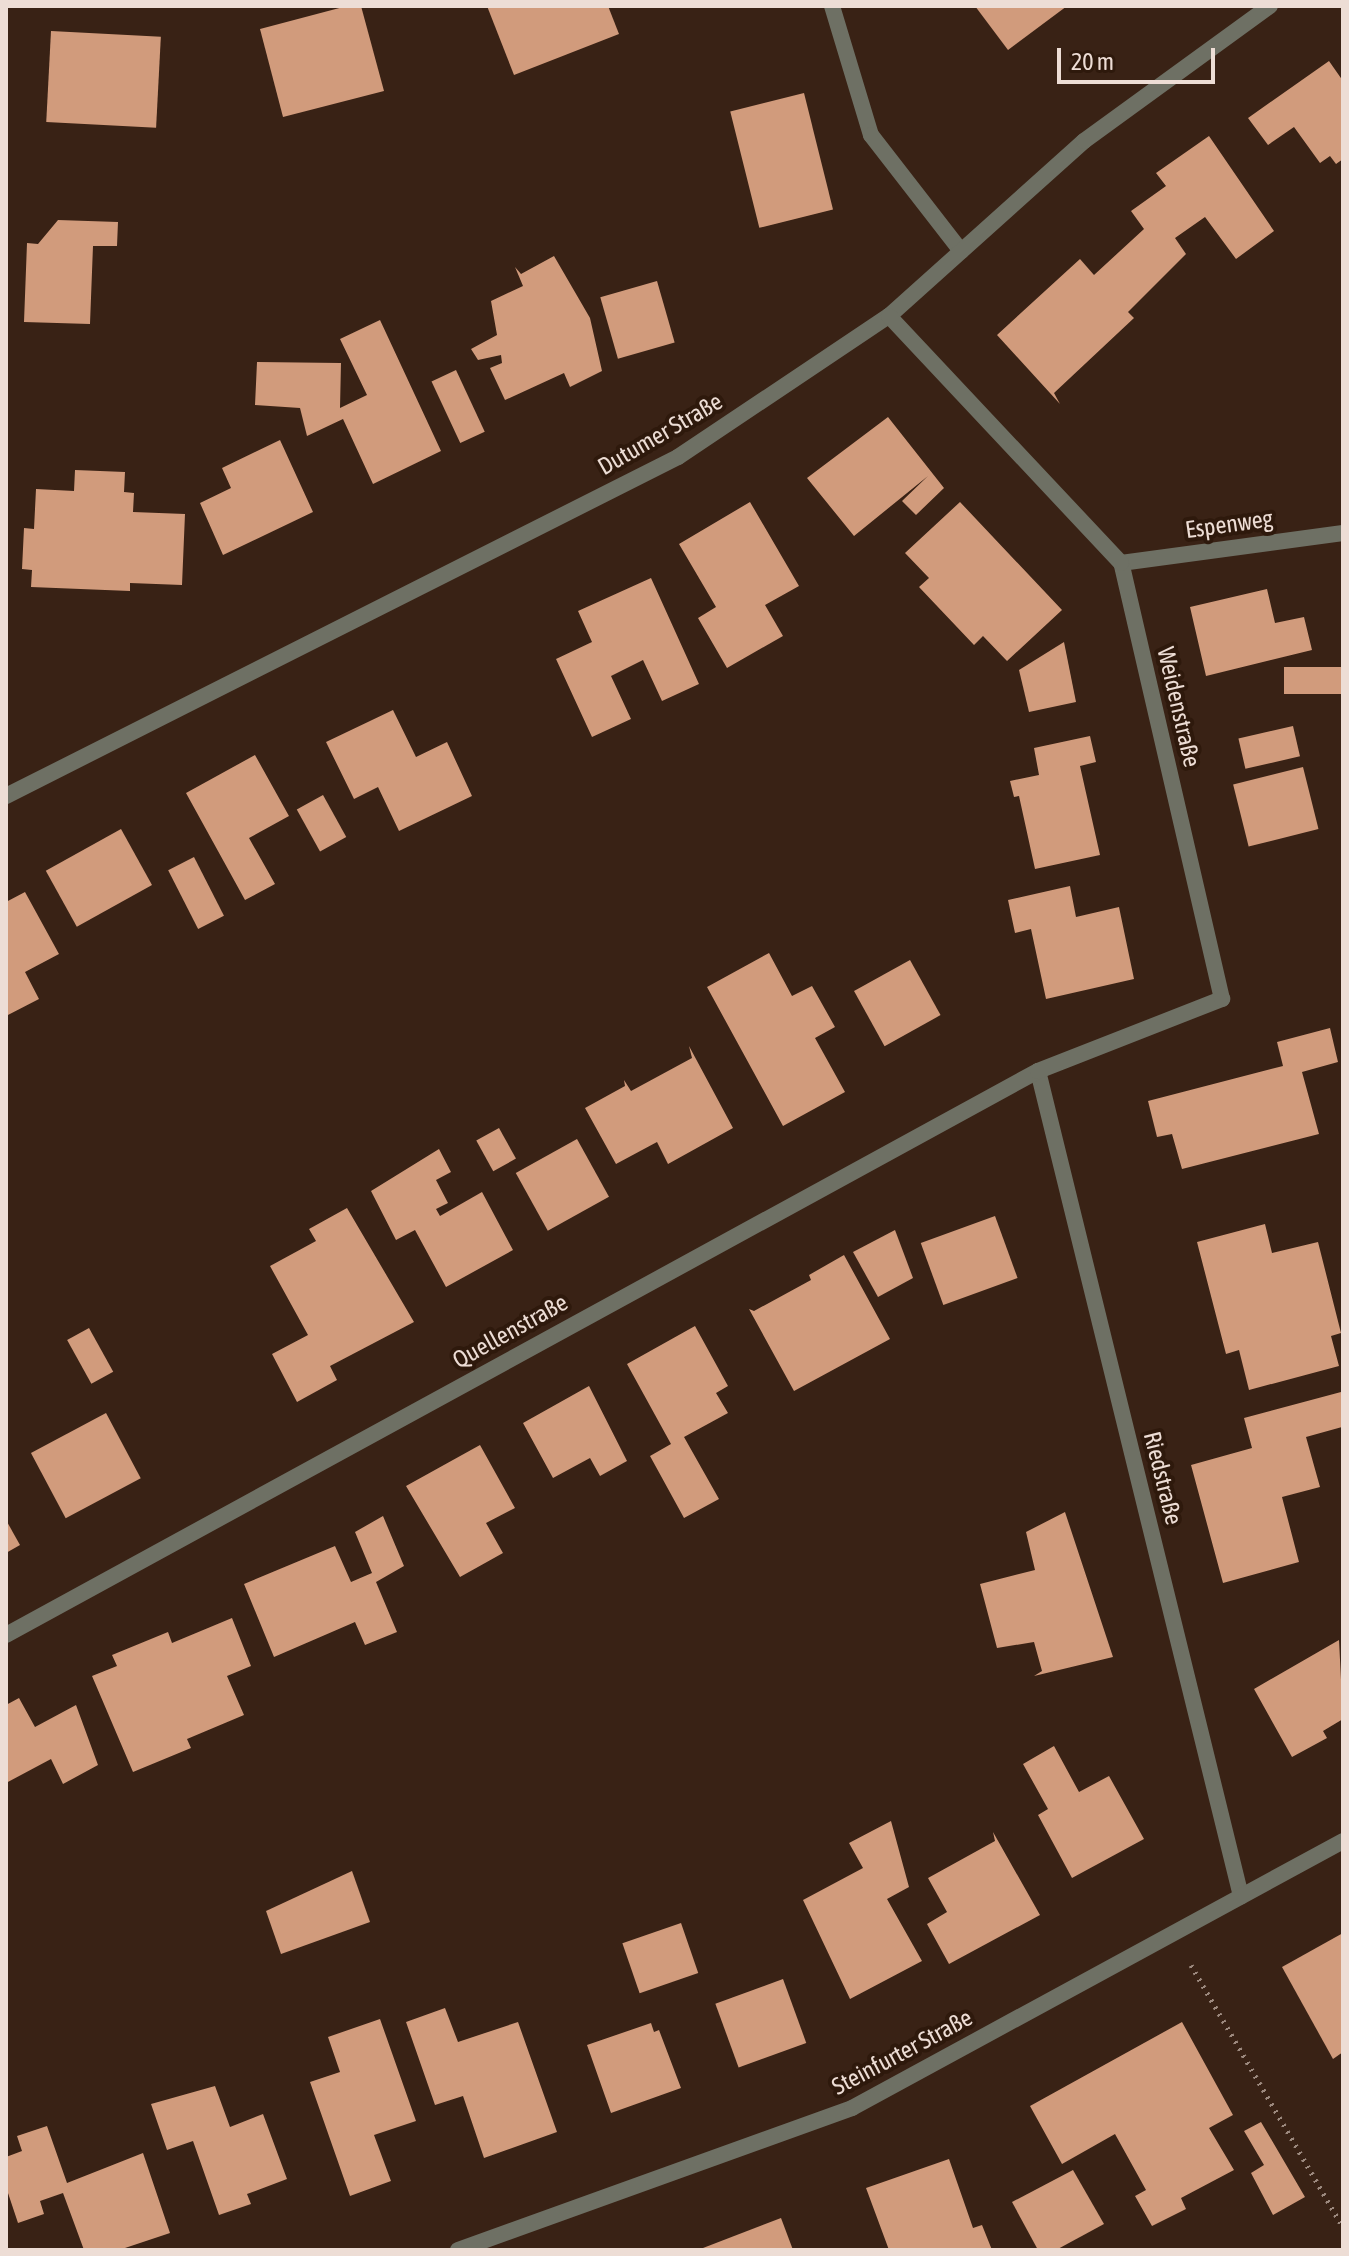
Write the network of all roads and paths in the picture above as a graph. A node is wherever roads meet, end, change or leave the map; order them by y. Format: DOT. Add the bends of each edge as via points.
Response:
graph roads {
  1 [pos="832,6"];
  2 [pos="1270,6"];
  3 [pos="961,251"];
  4 [pos="889,316"];
  5 [pos="1343,533"];
  6 [pos="1121,563"];
  7 [pos="6,796"];
  8 [pos="1038,1071"];
  9 [pos="6,1635"];
  10 [pos="1343,1841"];
  11 [pos="1241,1896"];
  12 [pos="1173,1933"];
  13 [pos="1343,2227"];
  14 [pos="458,2250"];
  1 -- 3 [label="street" via="871,135"];
  2 -- 3 [label="street, Dutumer Straße" via="1084,141"];
  3 -- 4 [label="street, Dutumer Straße"];
  4 -- 6 [label="street"];
  4 -- 7 [label="street, Dutumer Straße" via="678,457"];
  5 -- 6 [label="street, Espenweg"];
  6 -- 8 [label="street, Weidenstraße" via="1222,999"];
  8 -- 9 [label="street, Quellenstraße"];
  8 -- 11 [label="street, Riedstraße"];
  10 -- 11 [label="street, Steinfurter Straße"];
  11 -- 12 [label="street, Steinfurter Straße"];
  12 -- 13 [label="path"];
  12 -- 14 [label="street, Steinfurter Straße" via="852,2108"];
}
